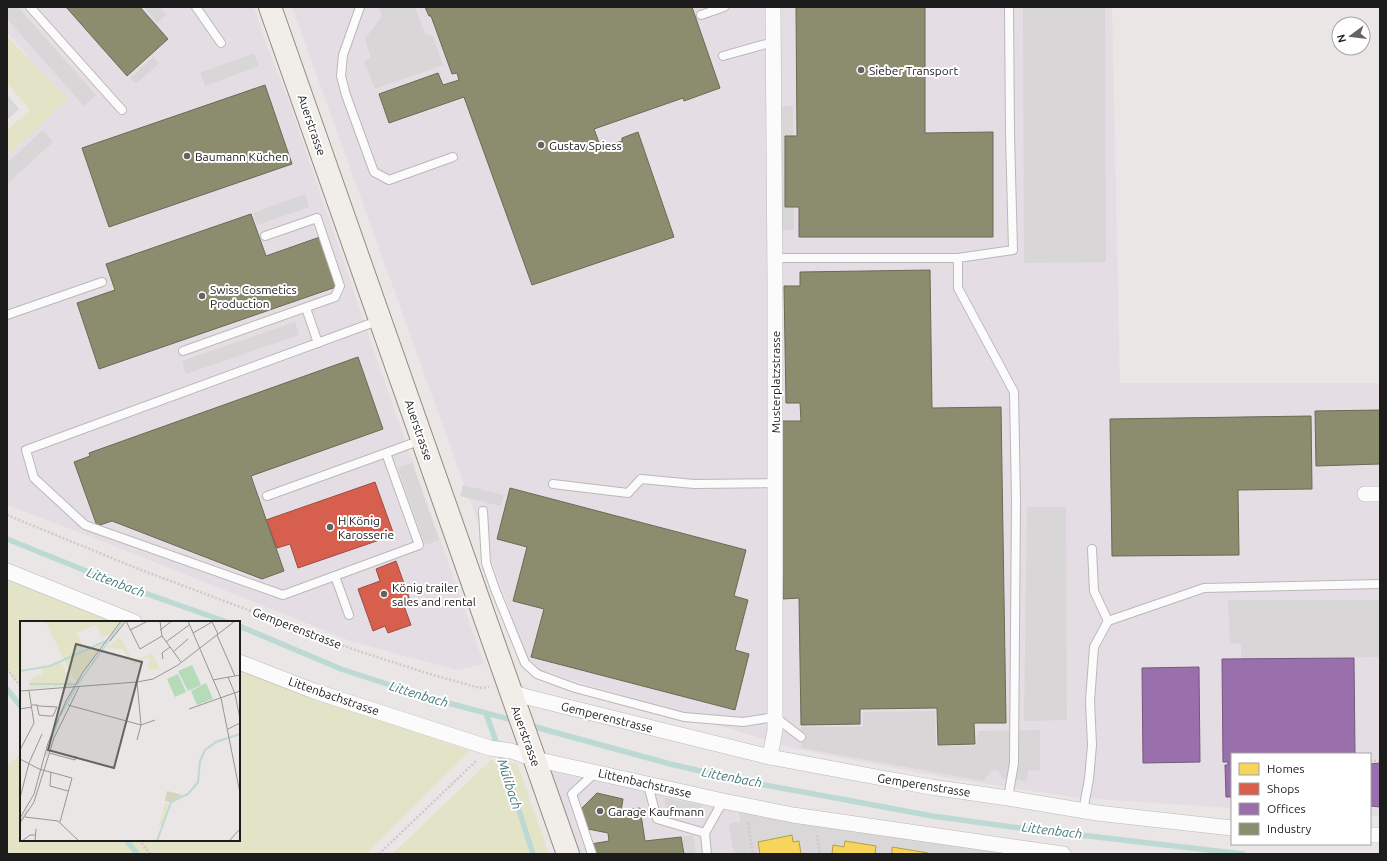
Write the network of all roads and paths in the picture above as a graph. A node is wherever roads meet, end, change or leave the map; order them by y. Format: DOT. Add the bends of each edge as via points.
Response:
graph roads {
  1 [pos="30,7"];
  2 [pos="196,7"];
  3 [pos="270,7"];
  4 [pos="360,7"];
  5 [pos="724,7"];
  6 [pos="773,7"];
  7 [pos="1009,7"];
  8 [pos="702,15"];
  9 [pos="773,42"];
  10 [pos="221,44"];
  11 [pos="723,56"];
  12 [pos="122,110"];
  13 [pos="453,157"];
  14 [pos="265,236"];
  15 [pos="775,258"];
  16 [pos="958,258"];
  17 [pos="102,282"];
  18 [pos="306,308"];
  19 [pos="7,315"];
  20 [pos="380,320"];
  21 [pos="318,342"];
  22 [pos="183,351"];
  23 [pos="423,439"];
  24 [pos="386,453"];
  25 [pos="775,483"];
  26 [pos="553,484"];
  27 [pos="1365,494"];
  28 [pos="1380,494"];
  29 [pos="266,496"];
  30 [pos="483,511"];
  31 [pos="7,515"];
  32 [pos="1092,549"];
  33 [pos="7,571"];
  34 [pos="335,576"];
  35 [pos="483,584"];
  36 [pos="1380,584"];
  37 [pos="349,615"];
  38 [pos="132,621"];
  39 [pos="1108,621"];
  40 [pos="240,662"];
  41 [pos="7,669"];
  42 [pos="20,686"];
  43 [pos="514,701"];
  44 [pos="775,717"];
  45 [pos="802,736"];
  46 [pos="519,745"];
  47 [pos="490,748"];
  48 [pos="770,757"];
  49 [pos="535,759"];
  50 [pos="596,772"];
  51 [pos="648,785"];
  52 [pos="1008,798"];
  53 [pos="723,801"];
  54 [pos="744,804"];
  55 [pos="1083,811"];
  56 [pos="1231,828"];
  57 [pos="705,833"];
  58 [pos="140,841"];
  59 [pos="150,854"];
  60 [pos="379,854"];
  61 [pos="568,854"];
  62 [pos="592,854"];
  63 [pos="707,854"];
  64 [pos="753,854"];
  65 [pos="1063,854"];
  1 -- 12 [label="lane"];
  2 -- 10 [label="lane"];
  3 -- 20 [label="main road, Auerstrasse"];
  4 -- 13 [label="lane" via="343,55 341,76 374,172 389,180"];
  5 -- 8 [label="lane"];
  6 -- 9 [label="street, Musterplatzstrasse"];
  7 -- 16 [label="lane" via="1013,250"];
  9 -- 11 [label="lane"];
  9 -- 15 [label="street, Musterplatzstrasse"];
  14 -- 18 [label="lane" via="317,218 340,286 336,297"];
  15 -- 16 [label="lane"];
  15 -- 25 [label="street, Musterplatzstrasse"];
  16 -- 52 [label="lane" via="958,288 1014,392 1014,763"];
  17 -- 19 [label="lane"];
  18 -- 21 [label="lane"];
  18 -- 22 [label="lane"];
  20 -- 21 [label="lane"];
  20 -- 23 [label="main road, Auerstrasse"];
  21 -- 34 [label="lane" via="26,450 34,478 85,525 283,595"];
  23 -- 24 [label="lane"];
  23 -- 35 [label="main road, Auerstrasse"];
  24 -- 29 [label="lane"];
  24 -- 34 [label="lane" via="419,545"];
  25 -- 26 [label="lane" via="694,484 641,479 628,493"];
  25 -- 44 [label="street, Musterplatzstrasse"];
  27 -- 28 [label="street"];
  30 -- 35 [label="lane" via="486,563"];
  31 -- 43 [label="path, Gemperenstrasse" via="136,568 355,650 480,688 496,686"];
  32 -- 39 [label="lane" via="1094,591"];
  33 -- 38 [label="street"];
  34 -- 37 [label="lane"];
  35 -- 43 [label="main road, Auerstrasse"];
  35 -- 44 [label="lane" via="525,664 537,674 575,688 684,717 743,722"];
  36 -- 39 [label="lane" via="1204,588"];
  39 -- 55 [label="lane" via="1094,647 1090,701 1092,745"];
  40 -- 47 [label="street, Littenbachstrasse" via="314,691"];
  41 -- 42 [label="path"];
  43 -- 46 [label="main road, Auerstrasse"];
  43 -- 48 [label="street, Gemperenstrasse" via="527,697"];
  44 -- 45 [label="lane"];
  44 -- 48 [label="street, Musterplatzstrasse"];
  46 -- 47 [label="street, Littenbachstrasse"];
  46 -- 49 [label="main road, Auerstrasse"];
  47 -- 60 [label="path"];
  48 -- 52 [label="street, Gemperenstrasse" via="931,787"];
  49 -- 50 [label="street, Littenbachstrasse"];
  49 -- 61 [label="main road, Auerstrasse"];
  50 -- 51 [label="street, Littenbachstrasse"];
  50 -- 62 [label="lane" via="572,794"];
  51 -- 53 [label="street, Littenbachstrasse"];
  51 -- 57 [label="lane" via="658,819"];
  52 -- 55 [label="street, Gemperenstrasse"];
  53 -- 54 [label="street, Littenbachstrasse"];
  53 -- 57 [label="lane"];
  54 -- 64 [label="path"];
  54 -- 65 [label="street, Littenbachstrasse" via="793,815"];
  55 -- 56 [label="street, Gemperenstrasse"];
  57 -- 63 [label="lane"];
  58 -- 59 [label="path"];
}
